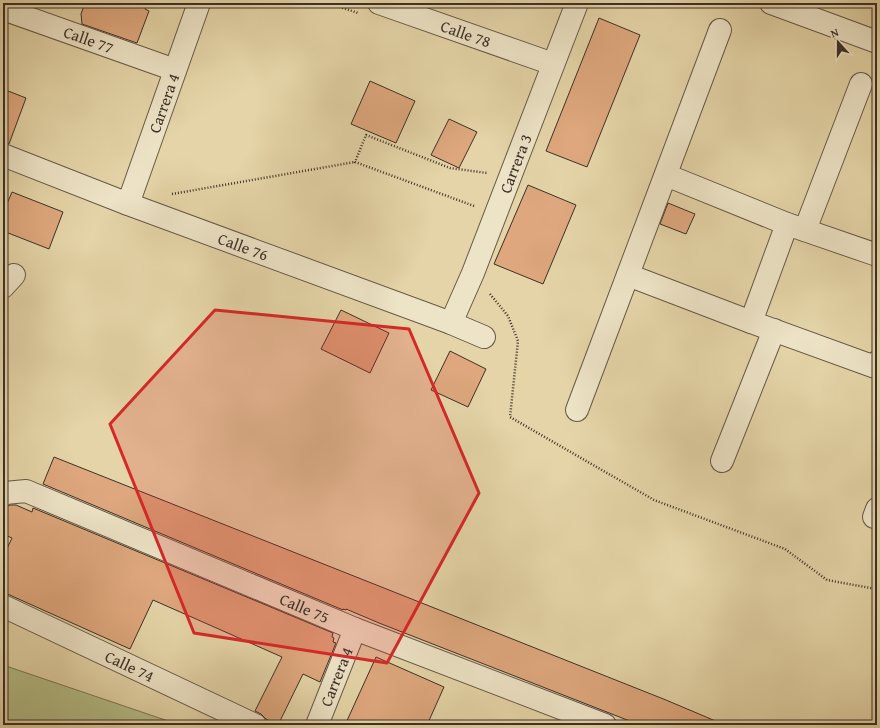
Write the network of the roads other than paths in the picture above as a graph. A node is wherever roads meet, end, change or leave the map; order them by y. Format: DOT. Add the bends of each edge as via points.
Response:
graph roads {
  1 [pos="199,3"];
  2 [pos="379,3"];
  3 [pos="577,3"];
  4 [pos="771,3"];
  5 [pos="3,9"];
  6 [pos="720,30"];
  7 [pos="877,42"];
  8 [pos="553,64"];
  9 [pos="175,70"];
  10 [pos="861,84"];
  11 [pos="3,155"];
  12 [pos="666,175"];
  13 [pos="128,204"];
  14 [pos="796,227"];
  15 [pos="877,256"];
  16 [pos="628,275"];
  17 [pos="751,322"];
  18 [pos="451,323"];
  19 [pos="774,330"];
  20 [pos="484,336"];
  21 [pos="876,365"];
  22 [pos="578,410"];
  23 [pos="722,461"];
  24 [pos="4,494"];
  25 [pos="3,606"];
  26 [pos="355,629"];
  27 [pos="256,725"];
  28 [pos="317,725"];
  29 [pos="605,725"];
  1 -- 9 [label="street, Carrera 4"];
  2 -- 8 [label="street, Calle 78"];
  3 -- 8 [label="street, Carrera 3"];
  4 -- 7 [label="street"];
  5 -- 9 [label="street, Calle 77"];
  6 -- 12 [label="street"];
  8 -- 18 [label="street, Carrera 3" via="473,273"];
  9 -- 13 [label="street, Carrera 4"];
  10 -- 14 [label="street"];
  11 -- 13 [label="street, Calle 76"];
  12 -- 14 [label="street"];
  12 -- 16 [label="street"];
  13 -- 18 [label="street, Calle 76"];
  14 -- 15 [label="street"];
  14 -- 17 [label="street"];
  16 -- 17 [label="street"];
  16 -- 22 [label="street"];
  17 -- 19 [label="street"];
  18 -- 20 [label="street, Calle 76"];
  19 -- 21 [label="street"];
  19 -- 23 [label="street"];
  24 -- 26 [label="street, Calle 75" via="26,491"];
  25 -- 27 [label="street, Calle 74"];
  26 -- 28 [label="street, Carrera 4"];
  26 -- 29 [label="street, Calle 75"];
}
